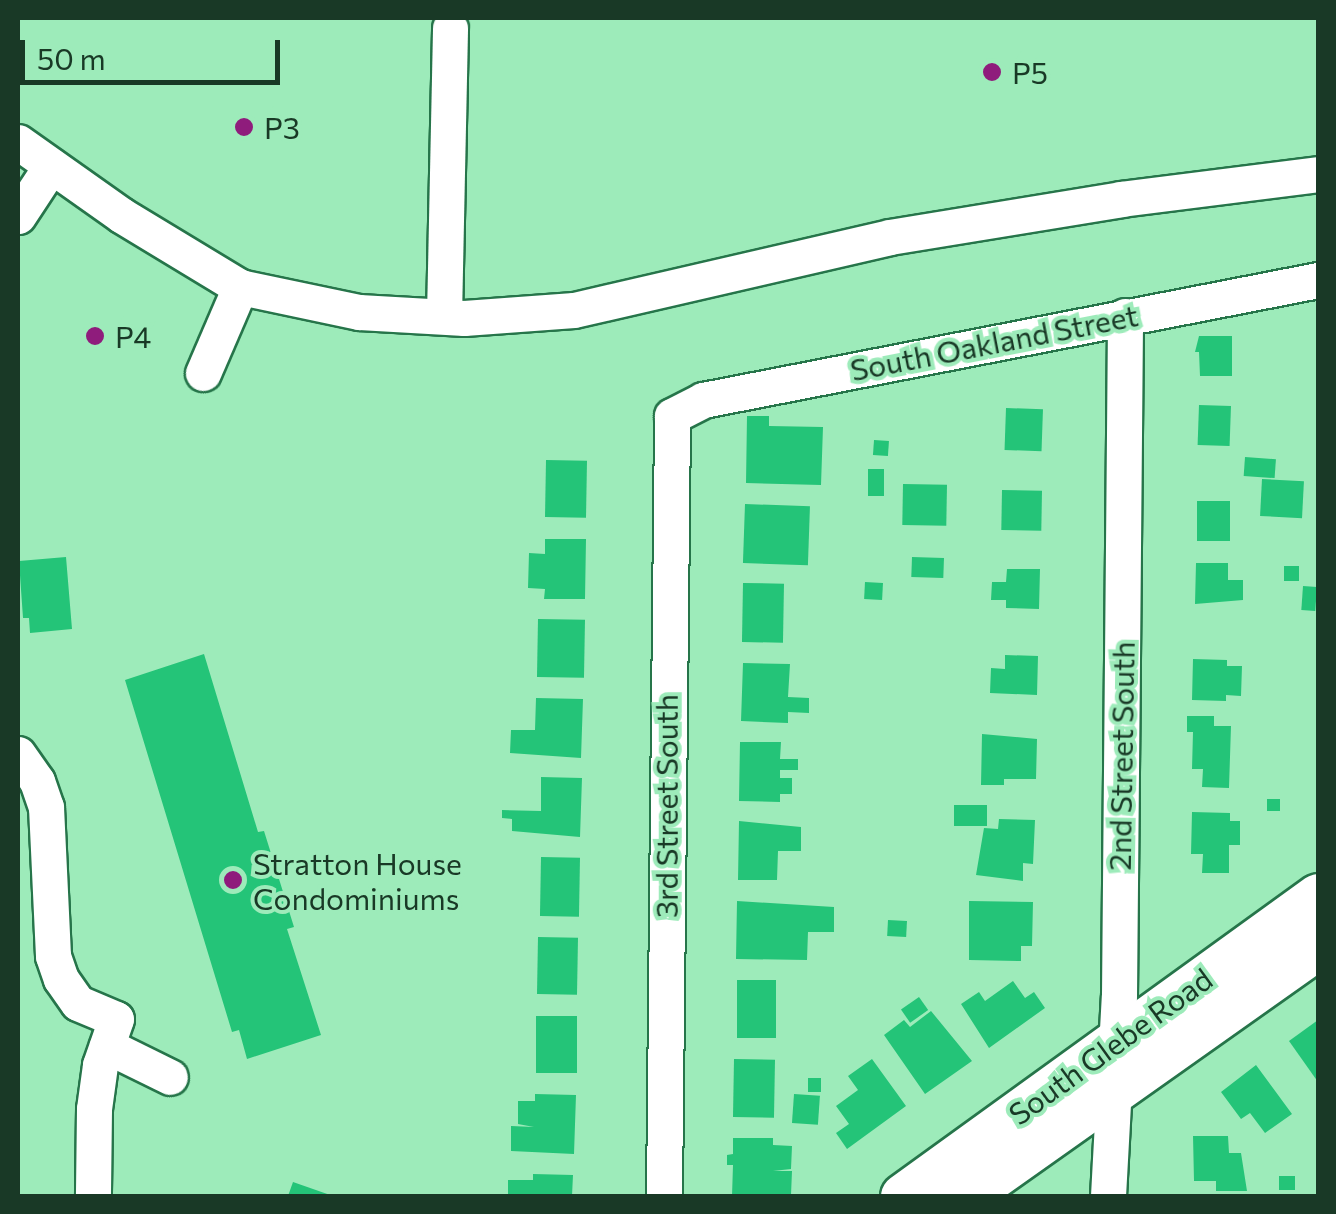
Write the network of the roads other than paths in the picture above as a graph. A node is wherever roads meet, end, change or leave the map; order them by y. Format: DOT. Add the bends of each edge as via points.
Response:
graph roads {
  1 [pos="450,28"];
  2 [pos="18,142"];
  3 [pos="51,166"];
  4 [pos="1318,174"];
  5 [pos="18,216"];
  6 [pos="1318,280"];
  7 [pos="240,288"];
  8 [pos="444,316"];
  9 [pos="1125,316"];
  10 [pos="203,373"];
  11 [pos="672,416"];
  12 [pos="18,754"];
  13 [pos="1318,896"];
  14 [pos="1318,946"];
  15 [pos="1116,1043"];
  16 [pos="106,1046"];
  17 [pos="170,1078"];
  18 [pos="1114,1088"];
  19 [pos="92,1196"];
  20 [pos="664,1196"];
  21 [pos="903,1196"];
  22 [pos="965,1196"];
  23 [pos="1108,1196"];
  1 -- 8 [label="street"];
  2 -- 3 [label="street"];
  3 -- 5 [label="street"];
  3 -- 7 [label="street"];
  4 -- 8 [label="street" via="890,237 574,310"];
  6 -- 9 [label="street, South Oakland Street"];
  7 -- 8 [label="street" via="359,312"];
  7 -- 10 [label="street"];
  9 -- 11 [label="street, South Oakland Street" via="703,400"];
  9 -- 15 [label="street, 2nd Street South"];
  11 -- 20 [label="street, 3rd Street South"];
  12 -- 16 [label="street" via="46,807 53,956 78,1003 116,1019"];
  13 -- 15 [label="main road, South Glebe Road"];
  14 -- 18 [label="main road, South Glebe Road"];
  15 -- 18 [label="street, 2nd Street South"];
  15 -- 21 [label="main road, South Glebe Road"];
  16 -- 17 [label="street"];
  16 -- 19 [label="street" via="94,1108"];
  18 -- 22 [label="main road, South Glebe Road"];
  18 -- 23 [label="street, 2nd Street South"];
}
